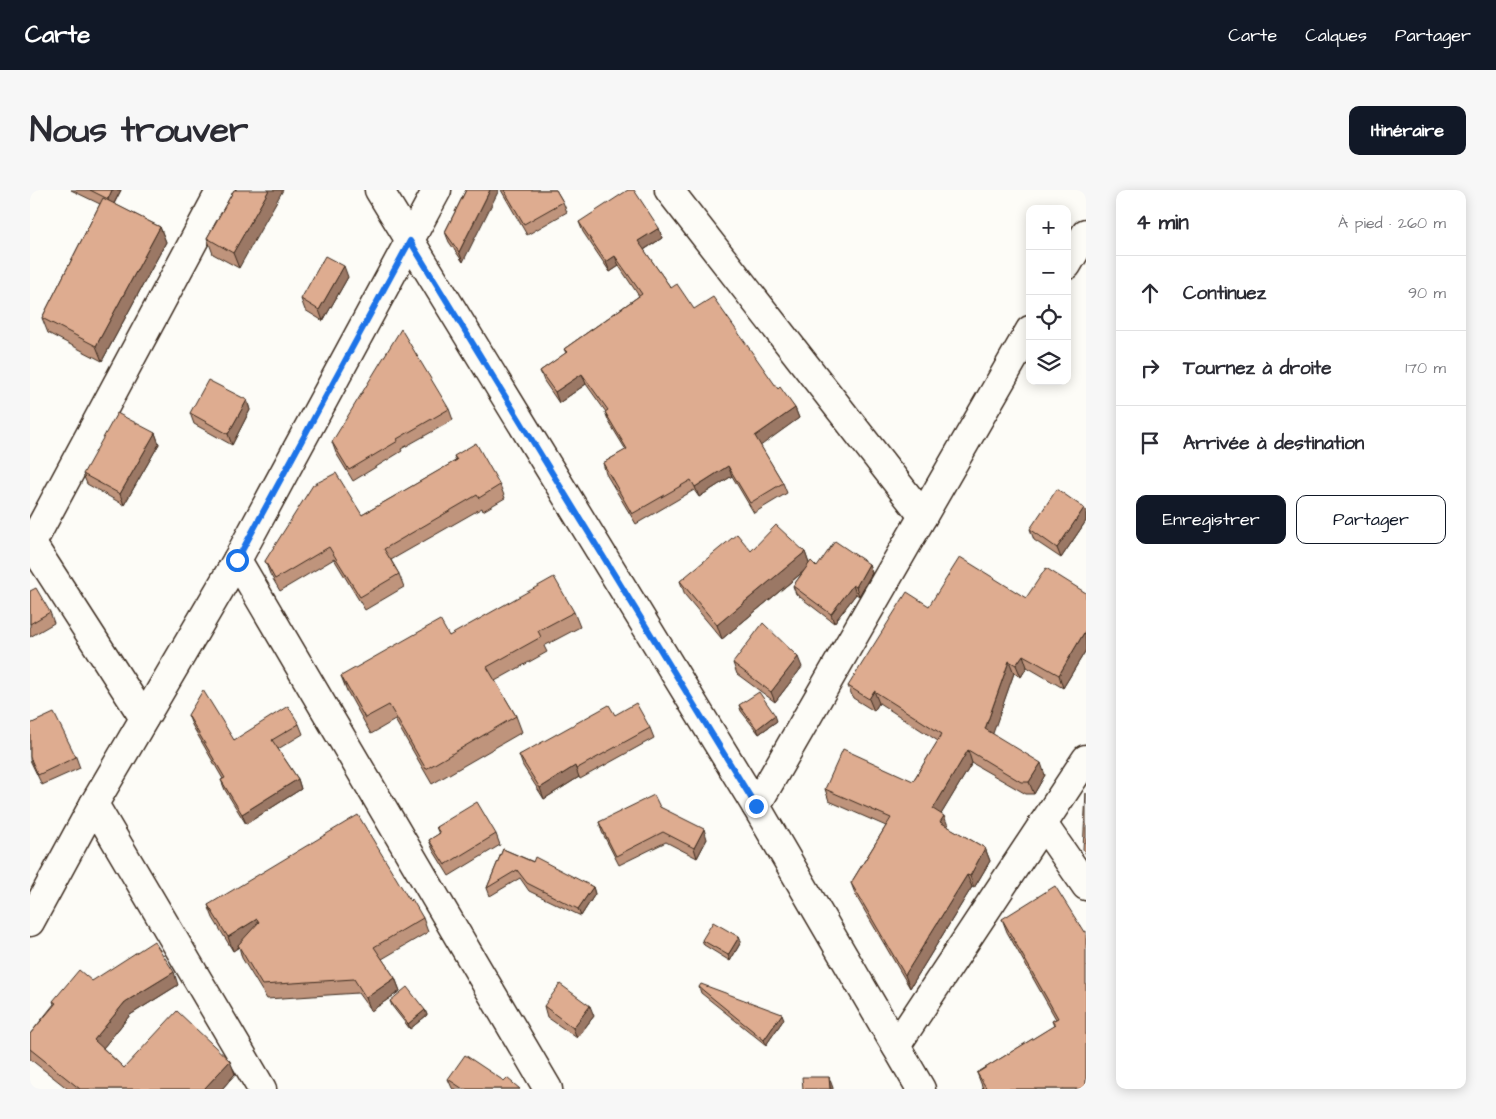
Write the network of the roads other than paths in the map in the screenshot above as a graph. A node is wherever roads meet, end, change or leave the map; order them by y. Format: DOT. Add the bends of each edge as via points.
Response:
graph roads {
  1 [pos="221,190"];
  2 [pos="379,190"];
  3 [pos="438,190"];
  4 [pos="669,190"];
  5 [pos="410,241"];
  6 [pos="1026,337"];
  7 [pos="922,516"];
  8 [pos="31,542"];
  9 [pos="237,560"];
  10 [pos="144,718"];
  11 [pos="1086,759"];
  12 [pos="94,804"];
  13 [pos="756,806"];
  14 [pos="1043,824"];
  15 [pos="1086,886"];
  16 [pos="30,922"];
  17 [pos="896,1046"];
  18 [pos="262,1089"];
  19 [pos="548,1089"];
  20 [pos="921,1089"];
  1 -- 8 [label="street"];
  2 -- 5 [label="street"];
  3 -- 5 [label="street"];
  4 -- 7 [label="street"];
  5 -- 9 [label="street"];
  5 -- 13 [label="street"];
  6 -- 7 [label="street"];
  7 -- 13 [label="street"];
  8 -- 10 [label="street"];
  9 -- 10 [label="street"];
  9 -- 19 [label="street"];
  10 -- 12 [label="street"];
  11 -- 14 [label="street"];
  12 -- 16 [label="street"];
  12 -- 18 [label="street"];
  13 -- 17 [label="street"];
  14 -- 15 [label="street"];
  14 -- 17 [label="street"];
  17 -- 20 [label="street"];
}
